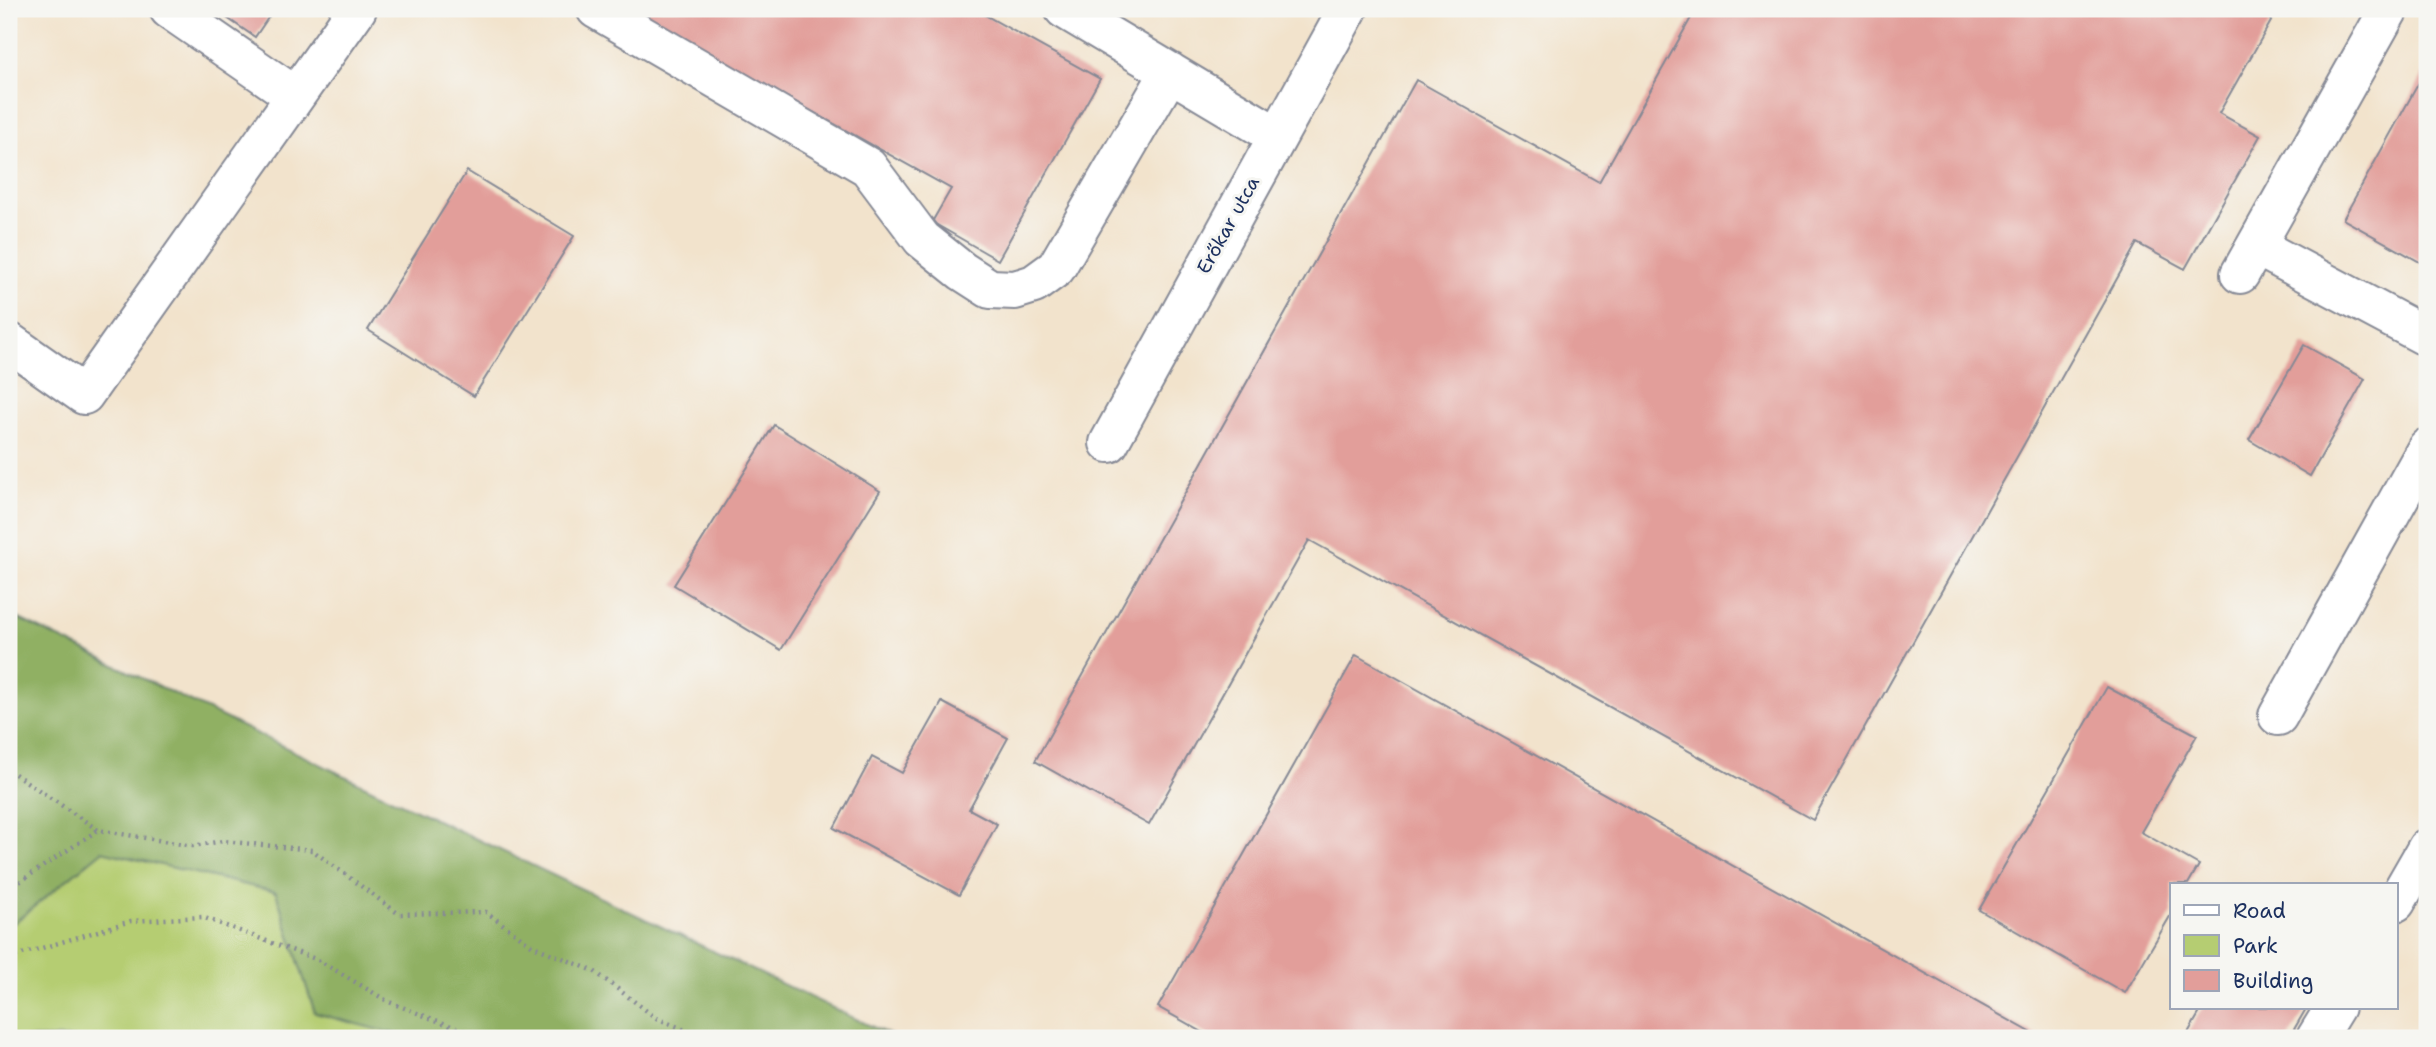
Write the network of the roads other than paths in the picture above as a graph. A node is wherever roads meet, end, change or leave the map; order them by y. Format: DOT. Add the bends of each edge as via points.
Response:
graph roads {
  1 [pos="169,9"];
  2 [pos="357,9"];
  3 [pos="596,9"];
  4 [pos="1064,9"];
  5 [pos="1348,9"];
  6 [pos="2389,9"];
  7 [pos="1170,72"];
  8 [pos="295,96"];
  9 [pos="1276,136"];
  10 [pos="2427,337"];
  11 [pos="9,342"];
  12 [pos="1109,443"];
  13 [pos="2427,448"];
  14 [pos="2278,716"];
  15 [pos="2427,848"];
  16 [pos="2398,899"];
  17 [pos="2334,1009"];
  18 [pos="2316,1038"];
  1 -- 8 [label="street"];
  2 -- 8 [label="street"];
  3 -- 7 [label="street" via="868,167 922,239 990,289 1015,290 1034,284 1056,268"];
  4 -- 7 [label="street"];
  5 -- 9 [label="street, Erőkar utca"];
  6 -- 10 [label="street" via="2248,260"];
  7 -- 9 [label="street"];
  8 -- 11 [label="street" via="84,395"];
  9 -- 12 [label="street, Erőkar utca"];
  13 -- 14 [label="street"];
  15 -- 16 [label="street"];
  17 -- 18 [label="street"];
}
